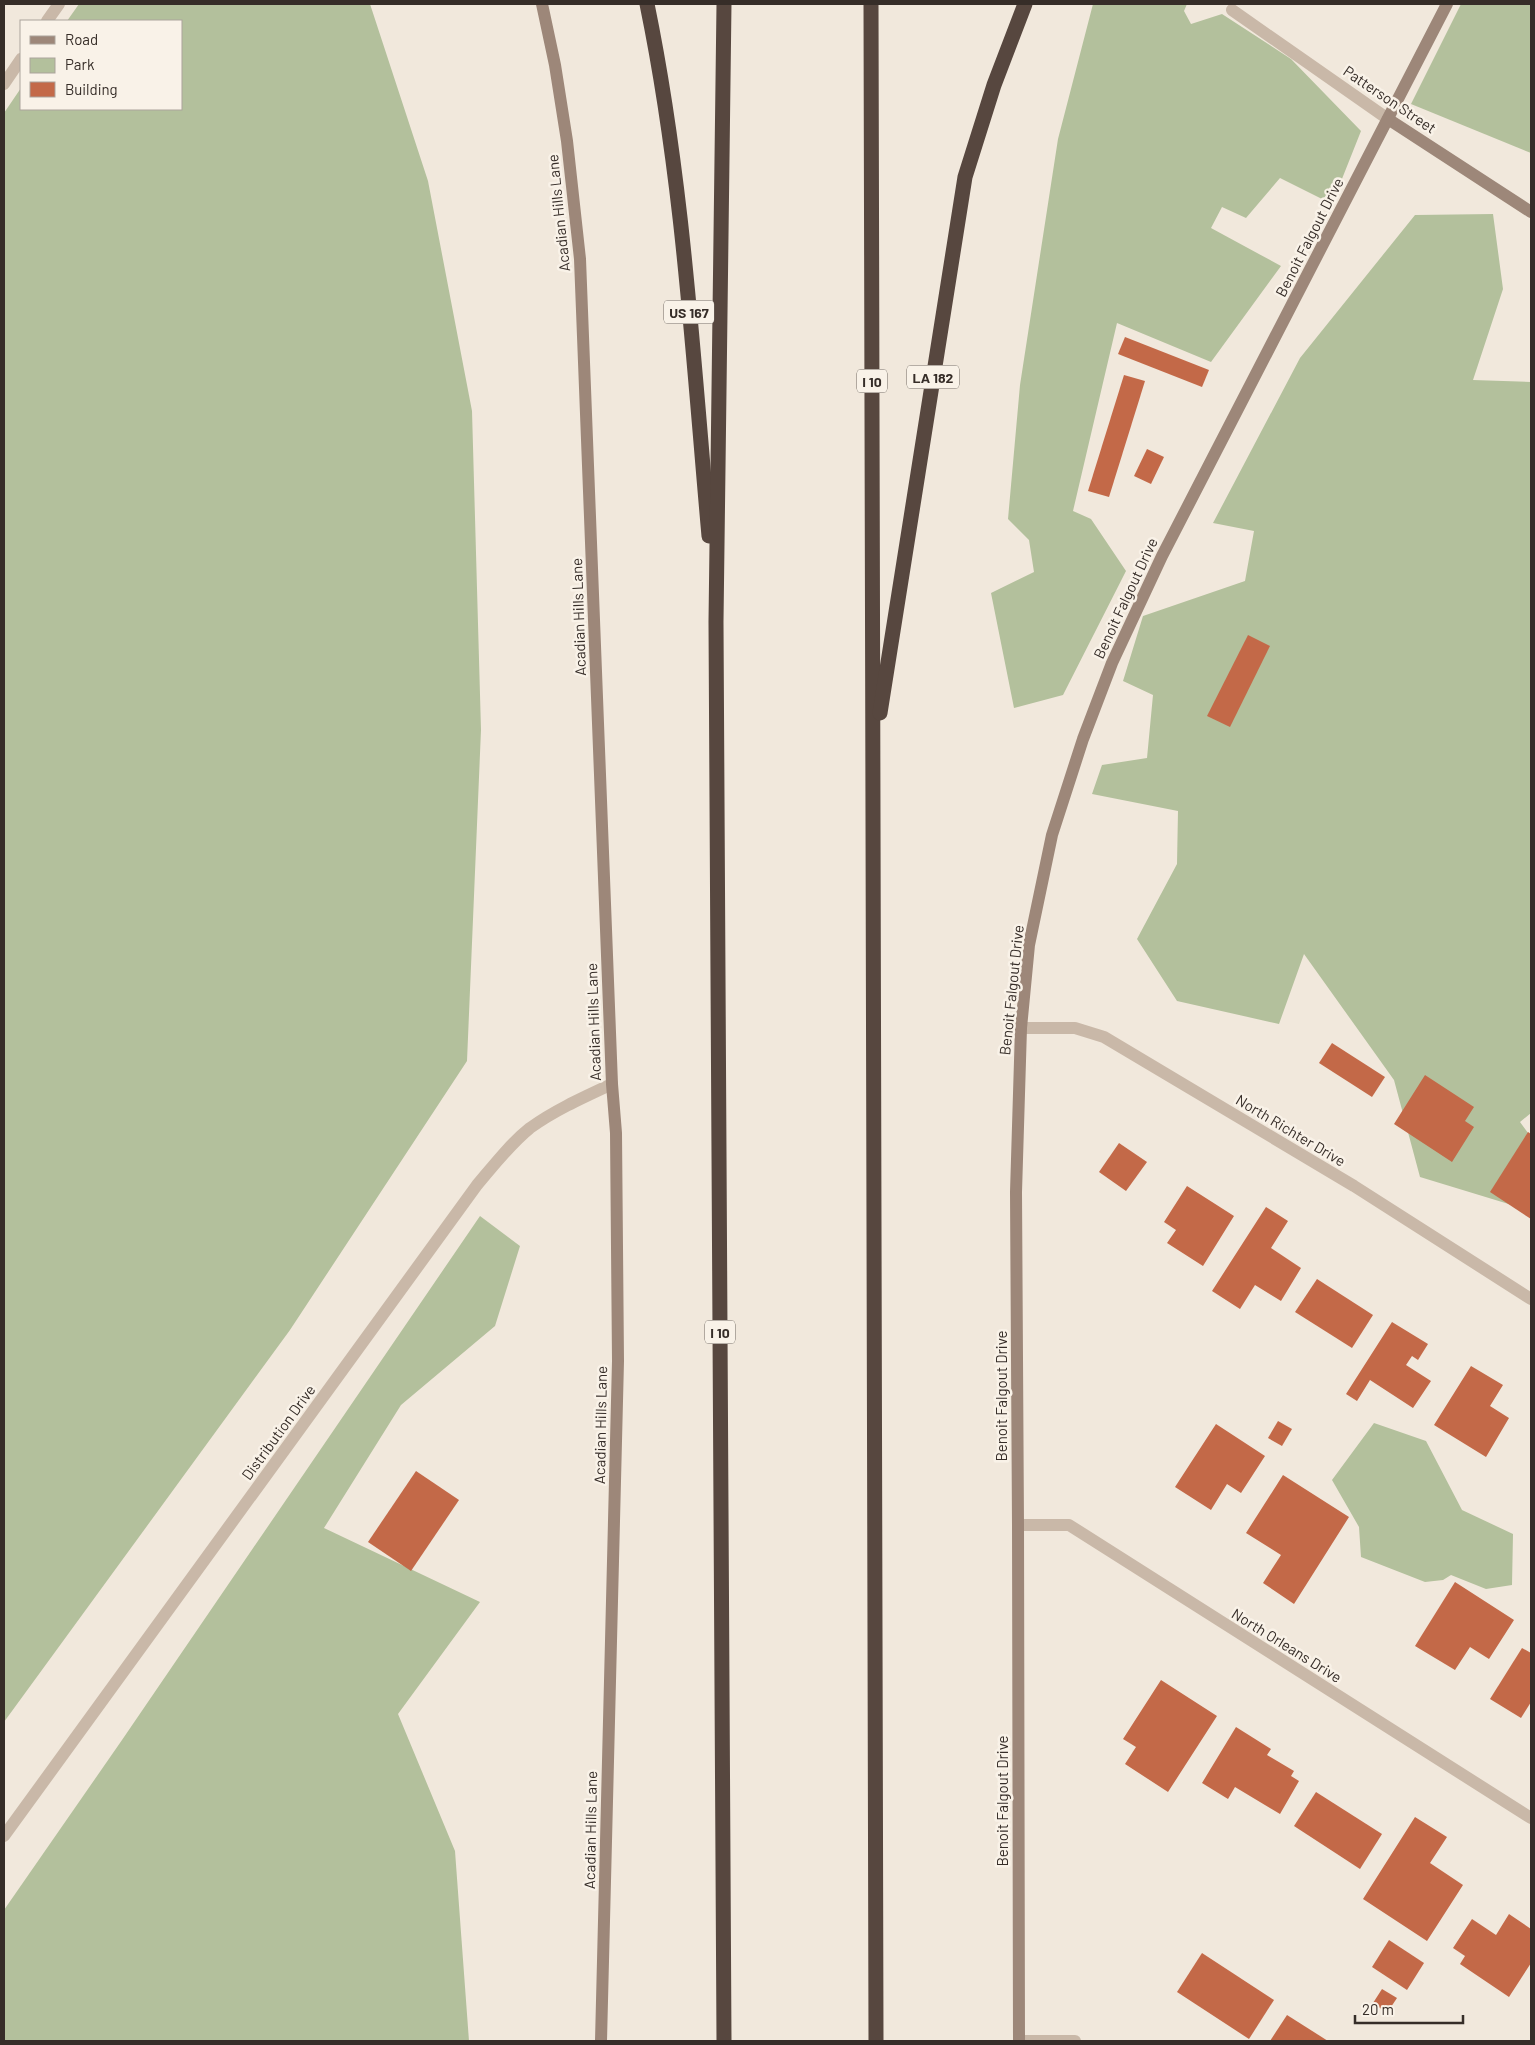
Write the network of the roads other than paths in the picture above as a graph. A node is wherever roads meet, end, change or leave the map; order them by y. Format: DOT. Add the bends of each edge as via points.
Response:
graph roads {
  1 [pos="58,4"];
  2 [pos="542,4"];
  3 [pos="647,4"];
  4 [pos="724,4"];
  5 [pos="871,4"];
  6 [pos="1025,4"];
  7 [pos="1448,4"];
  8 [pos="1232,10"];
  9 [pos="48,20"];
  10 [pos="20,60"];
  11 [pos="4,84"];
  12 [pos="1388,119"];
  13 [pos="1531,212"];
  14 [pos="716,622"];
  15 [pos="873,759"];
  16 [pos="1021,1028"];
  17 [pos="612,1084"];
  18 [pos="1531,1299"];
  19 [pos="1018,1526"];
  20 [pos="1531,1818"];
  21 [pos="4,1836"];
  22 [pos="600,2041"];
  23 [pos="724,2041"];
  24 [pos="876,2041"];
  25 [pos="1018,2041"];
  26 [pos="1023,2041"];
  27 [pos="1074,2041"];
  1 -- 9 [label="street"];
  2 -- 17 [label="street, Acadian Hills Lane" via="567,141 580,259"];
  3 -- 14 [label="highway, US 167" via="661,68 680,201"];
  4 -- 14 [label="highway, I 10"];
  5 -- 15 [label="highway, I 10"];
  6 -- 15 [label="highway, LA 182" via="994,85 965,176"];
  7 -- 12 [label="street, Benoit Falgout Drive"];
  8 -- 12 [label="street, Patterson Street"];
  10 -- 11 [label="street"];
  12 -- 13 [label="street, Patterson Street"];
  12 -- 16 [label="street, Benoit Falgout Drive" via="1162,556 1112,662 1052,835 1029,945"];
  14 -- 23 [label="highway, I 10"];
  15 -- 24 [label="highway, I 10"];
  16 -- 18 [label="street, North Richter Drive" via="1075,1028 1104,1037 1354,1186"];
  16 -- 19 [label="street, Benoit Falgout Drive" via="1016,1192"];
  17 -- 21 [label="street, Distribution Drive" via="530,1128 478,1185"];
  17 -- 22 [label="street, Acadian Hills Lane" via="616,1133 618,1361"];
  19 -- 20 [label="street, North Orleans Drive" via="1068,1525"];
  19 -- 25 [label="street, Benoit Falgout Drive"];
  26 -- 27 [label="street"];
}
